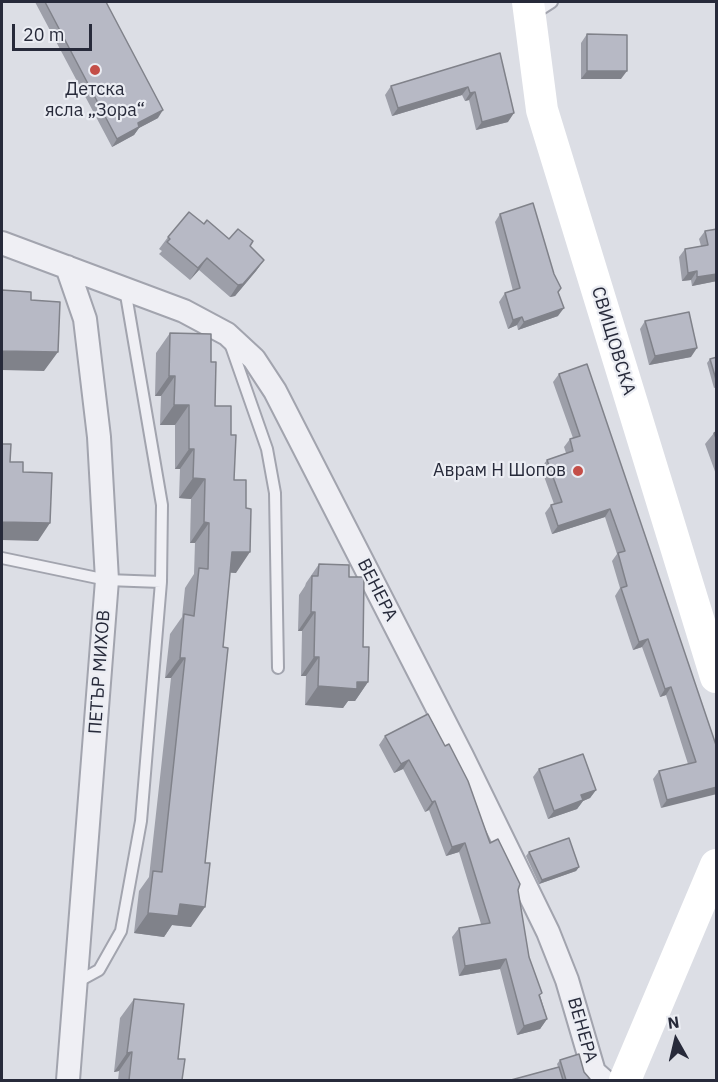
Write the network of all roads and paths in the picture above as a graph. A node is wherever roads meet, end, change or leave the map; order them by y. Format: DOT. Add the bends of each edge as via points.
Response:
graph roads {
  1 [pos="536,7"];
  2 [pos="2,243"];
  3 [pos="67,267"];
  4 [pos="124,289"];
  5 [pos="227,334"];
  6 [pos="2,558"];
  7 [pos="107,580"];
  8 [pos="161,582"];
  9 [pos="278,668"];
  10 [pos="717,677"];
  11 [pos="717,865"];
  12 [pos="77,982"];
  13 [pos="68,1080"];
  14 [pos="603,1080"];
  15 [pos="625,1080"];
  1 -- 10 [label="street, СВИЩОВСКА" via="542,110"];
  2 -- 3 [label="street, ВЕНЕРА"];
  3 -- 4 [label="street, ВЕНЕРА"];
  3 -- 7 [label="street, ПЕТЪР МИХОВ" via="86,331 99,437"];
  4 -- 5 [label="street, ВЕНЕРА" via="184,311"];
  4 -- 8 [label="lane" via="162,505"];
  5 -- 9 [label="lane" via="267,449 275,493"];
  5 -- 14 [label="street, ВЕНЕРА" via="254,359 275,391 462,756 548,932 567,980 594,1072"];
  6 -- 7 [label="lane"];
  7 -- 8 [label="lane"];
  7 -- 12 [label="street, ПЕТЪР МИХОВ"];
  8 -- 12 [label="lane" via="141,821 121,931 99,970"];
  11 -- 15 [label="street"];
  12 -- 13 [label="street, ПЕТЪР МИХОВ"];
}
